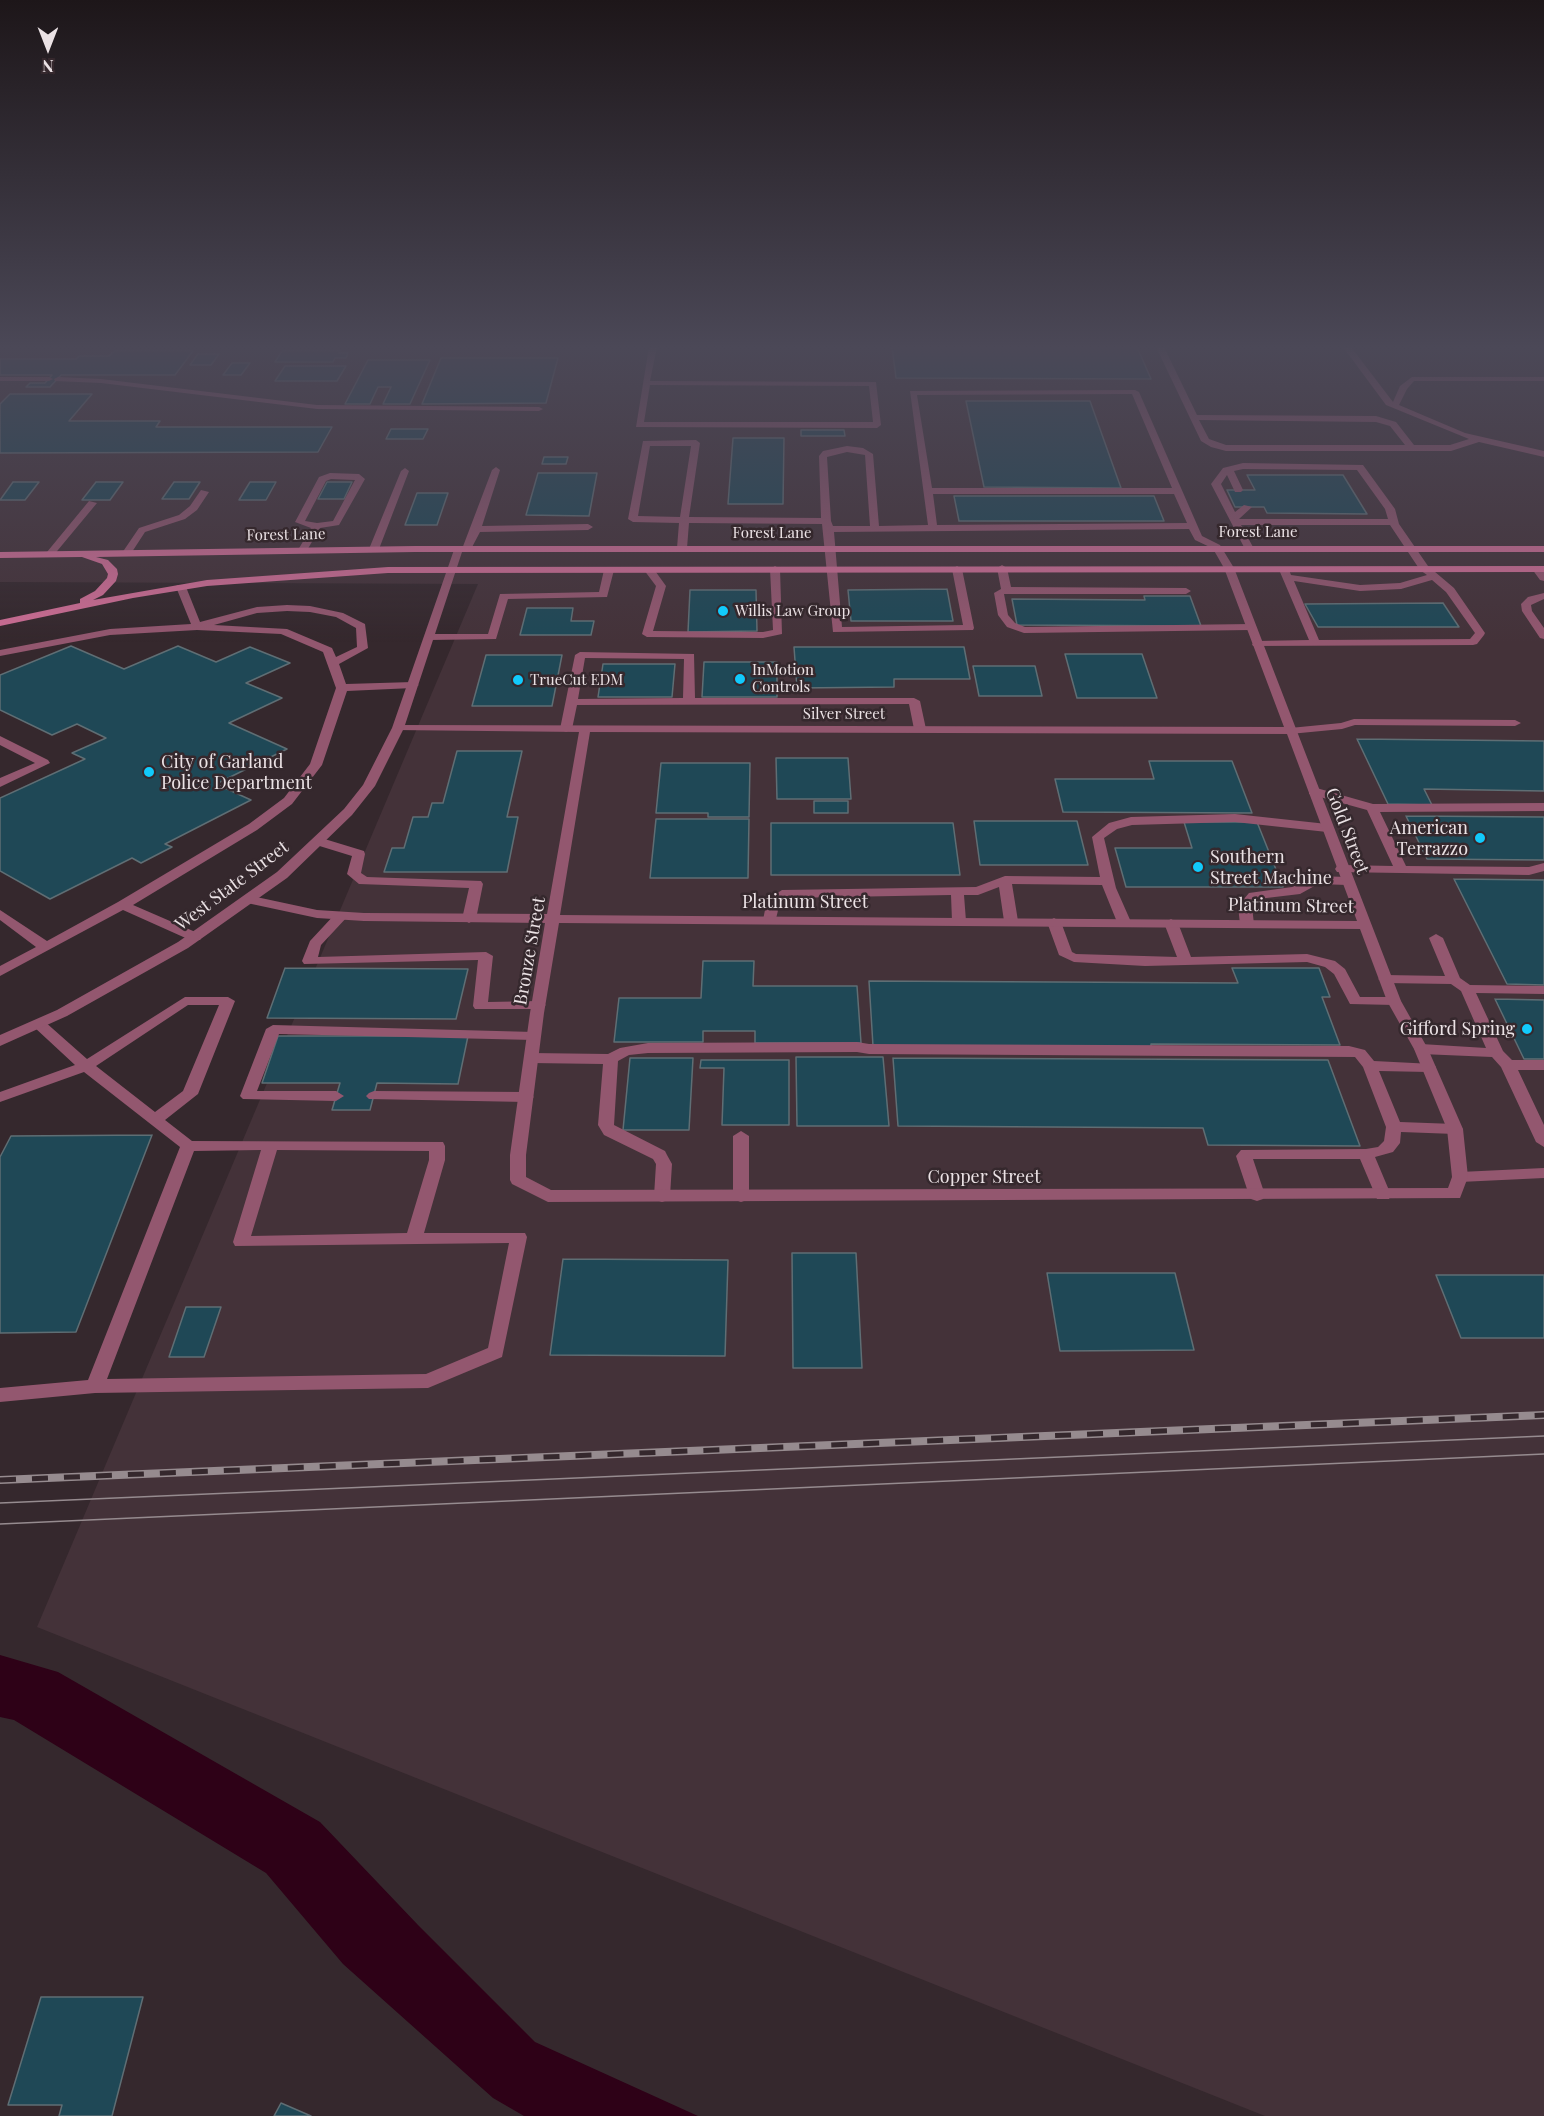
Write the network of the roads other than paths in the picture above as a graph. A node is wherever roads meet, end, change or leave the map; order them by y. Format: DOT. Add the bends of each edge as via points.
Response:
graph roads {
  1 [pos="646,446"];
  2 [pos="696,446"];
  3 [pos="921,446"];
  4 [pos="1158,446"];
  5 [pos="1219,446"];
  6 [pos="1458,446"];
  7 [pos="1508,446"];
  8 [pos="1411,448"];
  9 [pos="1544,454"];
  10 [pos="1229,469"];
  11 [pos="496,470"];
  12 [pos="405,471"];
  13 [pos="1239,490"];
  14 [pos="927,491"];
  15 [pos="1177,491"];
  16 [pos="204,492"];
  17 [pos="92,502"];
  18 [pos="1248,507"];
  19 [pos="684,520"];
  20 [pos="1234,520"];
  21 [pos="1393,522"];
  22 [pos="317,525"];
  23 [pos="828,525"];
  24 [pos="1192,526"];
  25 [pos="588,527"];
  26 [pos="933,528"];
  27 [pos="476,529"];
  28 [pos="875,529"];
  29 [pos="1218,547"];
  30 [pos="1248,547"];
  31 [pos="682,548"];
  32 [pos="830,548"];
  33 [pos="1410,548"];
  34 [pos="374,549"];
  35 [pos="463,549"];
  36 [pos="1544,549"];
  37 [pos="303,550"];
  38 [pos="127,553"];
  39 [pos="50,554"];
  40 [pos="65,554"];
  41 [pos="0,555"];
  42 [pos="1002,568"];
  43 [pos="1229,568"];
  44 [pos="1424,568"];
  45 [pos="775,569"];
  46 [pos="833,569"];
  47 [pos="957,569"];
  48 [pos="1541,569"];
  49 [pos="451,570"];
  50 [pos="609,570"];
  51 [pos="649,570"];
  52 [pos="1285,572"];
  53 [pos="1432,577"];
  54 [pos="1544,578"];
  55 [pos="181,587"];
  56 [pos="1006,590"];
  57 [pos="1186,591"];
  58 [pos="1544,596"];
  59 [pos="71,608"];
  60 [pos="0,623"];
  61 [pos="198,627"];
  62 [pos="1251,627"];
  63 [pos="1544,636"];
  64 [pos="429,637"];
  65 [pos="1315,643"];
  66 [pos="1257,644"];
  67 [pos="0,653"];
  68 [pos="333,663"];
  69 [pos="413,685"];
  70 [pos="342,688"];
  71 [pos="689,701"];
  72 [pos="572,702"];
  73 [pos="1515,723"];
  74 [pos="398,728"];
  75 [pos="566,729"];
  76 [pos="585,729"];
  77 [pos="920,729"];
  78 [pos="1290,731"];
  79 [pos="0,740"];
  80 [pos="0,783"];
  81 [pos="1313,791"];
  82 [pos="1371,807"];
  83 [pos="1544,807"];
  84 [pos="1327,828"];
  85 [pos="318,841"];
  86 [pos="1544,867"];
  87 [pos="1401,869"];
  88 [pos="1345,875"];
  89 [pos="1005,880"];
  90 [pos="1107,881"];
  91 [pos="957,892"];
  92 [pos="247,899"];
  93 [pos="123,905"];
  94 [pos="0,914"];
  95 [pos="341,916"];
  96 [pos="469,919"];
  97 [pos="554,920"];
  98 [pos="770,920"];
  99 [pos="959,921"];
  100 [pos="1011,921"];
  101 [pos="1054,921"];
  102 [pos="1124,922"];
  103 [pos="1171,923"];
  104 [pos="1246,924"];
  105 [pos="1364,925"];
  106 [pos="195,937"];
  107 [pos="1436,938"];
  108 [pos="46,947"];
  109 [pos="1185,960"];
  110 [pos="0,972"];
  111 [pos="1385,979"];
  112 [pos="1454,980"];
  113 [pos="1467,989"];
  114 [pos="1544,990"];
  115 [pos="1394,1001"];
  116 [pos="539,1005"];
  117 [pos="39,1024"];
  118 [pos="534,1036"];
  119 [pos="0,1041"];
  120 [pos="1421,1049"];
  121 [pos="1496,1053"];
  122 [pos="531,1058"];
  123 [pos="611,1059"];
  124 [pos="1509,1065"];
  125 [pos="1544,1065"];
  126 [pos="86,1066"];
  127 [pos="1370,1066"];
  128 [pos="1428,1067"];
  129 [pos="336,1096"];
  130 [pos="374,1096"];
  131 [pos="0,1097"];
  132 [pos="526,1097"];
  133 [pos="155,1120"];
  134 [pos="1394,1126"];
  135 [pos="1455,1129"];
  136 [pos="741,1136"];
  137 [pos="1544,1142"];
  138 [pos="271,1145"];
  139 [pos="188,1146"];
  140 [pos="1366,1154"];
  141 [pos="1544,1173"];
  142 [pos="1460,1177"];
  143 [pos="518,1180"];
  144 [pos="1454,1194"];
  145 [pos="1257,1195"];
  146 [pos="1383,1195"];
  147 [pos="662,1196"];
  148 [pos="741,1196"];
  149 [pos="414,1239"];
  150 [pos="95,1386"];
  151 [pos="0,1395"];
  1 -- 19 [label="street" via="633,519"];
  2 -- 19 [label="street"];
  3 -- 14 [label="street"];
  4 -- 15 [label="street"];
  5 -- 8 [label="street"];
  6 -- 8 [label="street"];
  7 -- 9 [label="street"];
  10 -- 13 [label="street"];
  10 -- 20 [label="street" via="1216,484"];
  10 -- 21 [label="street" via="1360,467 1390,509"];
  11 -- 27 [label="street, West State Street"];
  12 -- 34 [label="street"];
  14 -- 15 [label="street"];
  14 -- 26 [label="street"];
  15 -- 24 [label="street"];
  16 -- 38 [label="street" via="194,508 182,517 142,530"];
  17 -- 39 [label="street"];
  18 -- 20 [label="street"];
  19 -- 23 [label="street"];
  19 -- 31 [label="street"];
  20 -- 21 [label="street"];
  20 -- 30 [label="street"];
  21 -- 33 [label="street"];
  22 -- 22 [label="street" via="336,522 359,477 322,479 300,522"];
  22 -- 37 [label="street"];
  23 -- 28 [label="street"];
  23 -- 28 [label="street" via="823,456 831,451 860,450 870,456"];
  23 -- 32 [label="street"];
  24 -- 26 [label="street"];
  24 -- 29 [label="street" via="1198,538"];
  25 -- 27 [label="street"];
  26 -- 28 [label="street"];
  27 -- 35 [label="street, West State Street"];
  29 -- 30 [label="main road, Forest Lane"];
  29 -- 32 [label="main road, Forest Lane"];
  29 -- 43 [label="street, Gold Street"];
  30 -- 33 [label="main road, Forest Lane"];
  31 -- 32 [label="main road, Forest Lane"];
  31 -- 35 [label="main road, Forest Lane"];
  32 -- 46 [label="street"];
  32 -- 51 [label="main road" via="809,556 713,558"];
  33 -- 36 [label="main road, Forest Lane"];
  33 -- 44 [label="street"];
  34 -- 35 [label="main road, Forest Lane"];
  34 -- 37 [label="main road, Forest Lane"];
  35 -- 49 [label="street, West State Street"];
  37 -- 38 [label="main road, Forest Lane"];
  38 -- 40 [label="main road, Forest Lane"];
  39 -- 40 [label="main road, Forest Lane"];
  39 -- 41 [label="main road, Forest Lane"];
  40 -- 59 [label="main road" via="105,562 113,574 99,593"];
  42 -- 43 [label="main road, Forest Lane"];
  42 -- 47 [label="main road, Forest Lane"];
  42 -- 56 [label="street"];
  43 -- 52 [label="main road, Forest Lane"];
  43 -- 62 [label="street, Gold Street"];
  44 -- 48 [label="main road, Forest Lane"];
  44 -- 52 [label="main road, Forest Lane"];
  44 -- 53 [label="street"];
  45 -- 46 [label="main road, Forest Lane"];
  45 -- 51 [label="main road, Forest Lane"];
  45 -- 51 [label="street" via="778,632 763,635 647,634 661,586"];
  46 -- 47 [label="main road, Forest Lane"];
  46 -- 47 [label="street" via="837,630 969,628"];
  48 -- 54 [label="street"];
  49 -- 50 [label="main road, Forest Lane"];
  49 -- 55 [label="main road, Forest Lane" via="295,575"];
  49 -- 64 [label="street, West State Street"];
  50 -- 51 [label="main road, Forest Lane"];
  50 -- 64 [label="street" via="603,595 504,596 492,636"];
  52 -- 53 [label="street" via="1360,588 1401,586"];
  52 -- 65 [label="street"];
  53 -- 65 [label="street" via="1450,590 1480,633 1473,642"];
  55 -- 59 [label="main road, Forest Lane"];
  55 -- 61 [label="street"];
  56 -- 57 [label="street"];
  56 -- 62 [label="street" via="999,593 1003,615 1011,625 1024,630"];
  58 -- 63 [label="street" via="1526,604"];
  59 -- 60 [label="main road, Forest Lane"];
  61 -- 67 [label="street" via="110,632"];
  61 -- 68 [label="street" via="283,632 328,650"];
  61 -- 68 [label="street" via="257,610 310,609 339,615 361,626 363,648"];
  62 -- 66 [label="street, Gold Street"];
  64 -- 69 [label="street, West State Street"];
  65 -- 66 [label="street"];
  66 -- 78 [label="street, Gold Street"];
  68 -- 70 [label="street"];
  69 -- 70 [label="street"];
  69 -- 74 [label="street, West State Street"];
  70 -- 93 [label="street" via="316,765 288,801 253,827"];
  71 -- 72 [label="street"];
  71 -- 72 [label="street" via="690,656 580,655"];
  71 -- 77 [label="street" via="914,701"];
  72 -- 75 [label="street"];
  73 -- 78 [label="street, Silver Street" via="1354,722"];
  74 -- 75 [label="street, Silver Street"];
  74 -- 85 [label="street, West State Street" via="369,786"];
  75 -- 76 [label="street, Silver Street"];
  76 -- 77 [label="street, Silver Street"];
  76 -- 97 [label="street, Bronze Street"];
  77 -- 78 [label="street, Silver Street"];
  78 -- 81 [label="street, Gold Street"];
  79 -- 80 [label="street" via="44,762"];
  81 -- 82 [label="street"];
  81 -- 84 [label="street, Gold Street"];
  82 -- 83 [label="street"];
  82 -- 87 [label="street"];
  84 -- 88 [label="street, Gold Street"];
  84 -- 90 [label="street" via="1235,818 1131,821 1113,826 1098,837"];
  85 -- 92 [label="street, West State Street" via="282,875"];
  85 -- 96 [label="street" via="359,854 354,874 364,880 476,884"];
  86 -- 87 [label="street" via="1529,871"];
  87 -- 88 [label="street"];
  88 -- 104 [label="street" via="1316,880 1295,891 1254,896 1245,906"];
  88 -- 105 [label="street, Gold Street"];
  89 -- 90 [label="street"];
  89 -- 91 [label="street" via="978,891"];
  89 -- 100 [label="street"];
  90 -- 102 [label="street"];
  91 -- 98 [label="street" via="782,894 774,900"];
  91 -- 99 [label="street"];
  92 -- 95 [label="street, Platinum Street"];
  92 -- 106 [label="street, West State Street"];
  93 -- 106 [label="street"];
  93 -- 108 [label="street"];
  94 -- 108 [label="street"];
  95 -- 96 [label="street, Platinum Street"];
  95 -- 116 [label="street" via="315,944 309,961 486,956 480,1006"];
  96 -- 97 [label="street, Platinum Street"];
  97 -- 98 [label="street, Platinum Street"];
  97 -- 116 [label="street, Bronze Street"];
  98 -- 99 [label="street, Platinum Street"];
  99 -- 100 [label="street, Platinum Street"];
  100 -- 101 [label="street, Platinum Street"];
  101 -- 102 [label="street, Platinum Street"];
  101 -- 109 [label="street" via="1066,955 1074,958"];
  102 -- 103 [label="street, Platinum Street"];
  103 -- 104 [label="street, Platinum Street"];
  103 -- 109 [label="street"];
  104 -- 105 [label="street, Platinum Street"];
  105 -- 111 [label="street, Gold Street"];
  106 -- 117 [label="street, West State Street"];
  107 -- 112 [label="street"];
  108 -- 110 [label="street"];
  109 -- 115 [label="street" via="1307,958 1330,963 1340,972 1355,1000"];
  111 -- 112 [label="street"];
  111 -- 115 [label="street, Gold Street"];
  112 -- 113 [label="street"];
  113 -- 114 [label="street"];
  113 -- 121 [label="street"];
  115 -- 120 [label="street, Gold Street"];
  116 -- 118 [label="street, Bronze Street"];
  117 -- 119 [label="street, West State Street"];
  117 -- 126 [label="street"];
  118 -- 122 [label="street, Bronze Street"];
  118 -- 129 [label="street" via="273,1029 248,1096"];
  120 -- 121 [label="street"];
  120 -- 128 [label="street, Gold Street"];
  121 -- 124 [label="street"];
  122 -- 123 [label="street"];
  122 -- 132 [label="street, Bronze Street"];
  123 -- 127 [label="street" via="625,1051 648,1048 1337,1051 1360,1053"];
  123 -- 147 [label="street" via="606,1125 610,1131 659,1155 664,1164"];
  124 -- 125 [label="street"];
  124 -- 137 [label="street"];
  126 -- 131 [label="street"];
  126 -- 133 [label="street"];
  126 -- 133 [label="street" via="185,1001 228,1001 190,1094"];
  127 -- 128 [label="street"];
  127 -- 134 [label="street"];
  128 -- 135 [label="street, Gold Street"];
  130 -- 132 [label="street"];
  132 -- 143 [label="street, Bronze Street"];
  133 -- 139 [label="street"];
  134 -- 135 [label="street"];
  134 -- 140 [label="street" via="1392,1143 1382,1151"];
  135 -- 142 [label="street, Gold Street"];
  136 -- 148 [label="street"];
  138 -- 139 [label="street"];
  138 -- 149 [label="street" via="437,1146 437,1160"];
  138 -- 149 [label="street" via="241,1242"];
  139 -- 150 [label="street"];
  140 -- 145 [label="street" via="1247,1154 1244,1156"];
  140 -- 146 [label="street"];
  141 -- 142 [label="street"];
  142 -- 144 [label="street, Gold Street"];
  143 -- 147 [label="street, Copper Street" via="548,1196"];
  144 -- 146 [label="street, Copper Street"];
  145 -- 146 [label="street, Copper Street"];
  145 -- 148 [label="street, Copper Street"];
  147 -- 148 [label="street, Copper Street"];
  149 -- 150 [label="street" via="519,1237 496,1352 428,1380"];
  150 -- 151 [label="street"];
}
